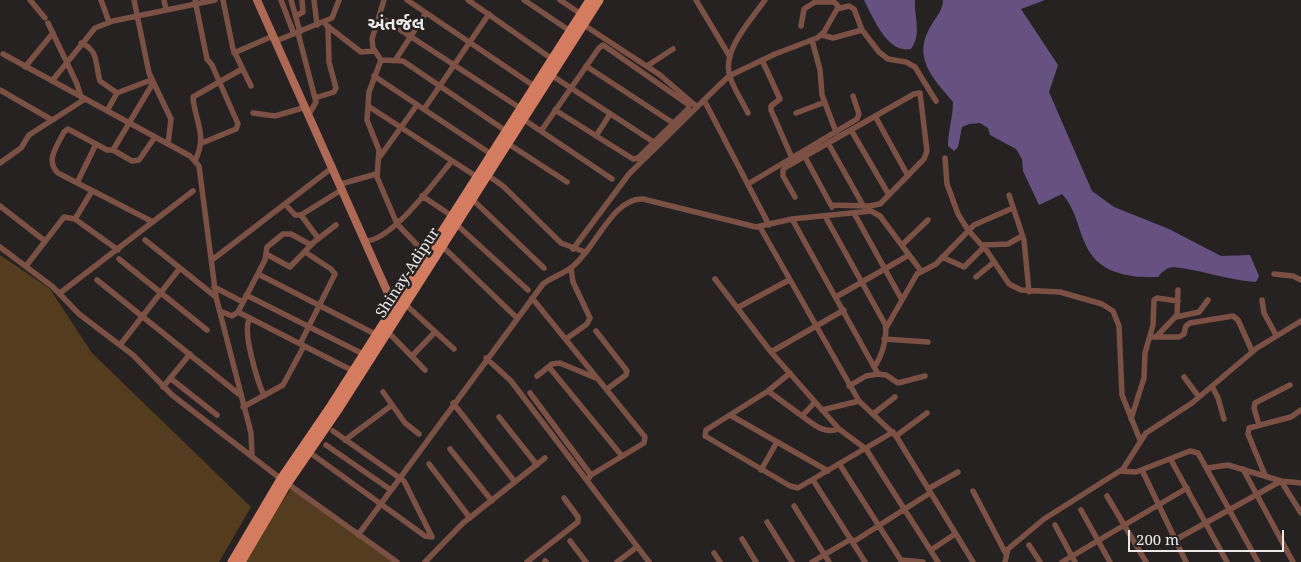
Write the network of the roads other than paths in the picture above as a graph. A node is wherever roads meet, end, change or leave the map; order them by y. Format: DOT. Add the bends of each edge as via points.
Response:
graph roads {
  1 [pos="30,0"];
  2 [pos="101,0"];
  3 [pos="134,0"];
  4 [pos="164,0"];
  5 [pos="215,0"];
  6 [pos="224,0"];
  7 [pos="257,0"];
  8 [pos="281,0"];
  9 [pos="291,0"];
  10 [pos="302,0"];
  11 [pos="314,0"];
  12 [pos="339,0"];
  13 [pos="384,0"];
  14 [pos="407,0"];
  15 [pos="468,0"];
  16 [pos="524,0"];
  17 [pos="560,0"];
  18 [pos="590,0"];
  19 [pos="599,0"];
  20 [pos="696,0"];
  21 [pos="764,0"];
  22 [pos="195,2"];
  23 [pos="839,7"];
  24 [pos="166,10"];
  25 [pos="426,13"];
  26 [pos="489,14"];
  27 [pos="581,14"];
  28 [pos="137,16"];
  29 [pos="296,16"];
  30 [pos="379,16"];
  31 [pos="109,22"];
  32 [pos="584,24"];
  33 [pos="322,25"];
  34 [pos="801,26"];
  35 [pos="862,30"];
  36 [pos="570,31"];
  37 [pos="53,33"];
  38 [pos="297,33"];
  39 [pos="822,35"];
  40 [pos="410,36"];
  41 [pos="275,38"];
  42 [pos="812,40"];
  43 [pos="470,42"];
  44 [pos="81,43"];
  45 [pos="673,49"];
  46 [pos="375,51"];
  47 [pos="234,53"];
  48 [pos="3,54"];
  49 [pos="730,57"];
  50 [pos="396,59"];
  51 [pos="552,59"];
  52 [pos="381,60"];
  53 [pos="762,60"];
  54 [pos="66,61"];
  55 [pos="454,65"];
  56 [pos="586,66"];
  57 [pos="647,66"];
  58 [pos="25,67"];
  59 [pos="242,69"];
  60 [pos="550,75"];
  61 [pos="374,76"];
  62 [pos="729,76"];
  63 [pos="52,81"];
  64 [pos="219,81"];
  65 [pos="152,82"];
  66 [pos="251,86"];
  67 [pos="440,86"];
  68 [pos="534,86"];
  69 [pos="570,88"];
  70 [pos="0,90"];
  71 [pos="117,93"];
  72 [pos="853,96"];
  73 [pos="83,98"];
  74 [pos="315,98"];
  75 [pos="704,100"];
  76 [pos="936,101"];
  77 [pos="824,102"];
  78 [pos="417,104"];
  79 [pos="368,106"];
  80 [pos="698,107"];
  81 [pos="520,108"];
  82 [pos="424,109"];
  83 [pos="307,110"];
  84 [pos="555,110"];
  85 [pos="108,112"];
  86 [pos="253,113"];
  87 [pos="748,113"];
  88 [pos="796,113"];
  89 [pos="610,114"];
  90 [pos="875,116"];
  91 [pos="523,119"];
  92 [pos="52,120"];
  93 [pos="673,123"];
  94 [pos="130,124"];
  95 [pos="401,128"];
  96 [pos="541,130"];
  97 [pos="851,130"];
  98 [pos="506,131"];
  99 [pos="836,132"];
  100 [pos="596,136"];
  101 [pos="155,137"];
  102 [pos="652,141"];
  103 [pos="202,143"];
  104 [pos="508,143"];
  105 [pos="828,143"];
  106 [pos="96,144"];
  107 [pos="168,144"];
  108 [pos="113,150"];
  109 [pos="491,154"];
  110 [pos="804,157"];
  111 [pos="792,158"];
  112 [pos="945,158"];
  113 [pos="378,160"];
  114 [pos="195,161"];
  115 [pos="452,161"];
  116 [pos="0,163"];
  117 [pos="333,167"];
  118 [pos="376,174"];
  119 [pos="482,174"];
  120 [pos="908,176"];
  121 [pos="612,179"];
  122 [pos="567,182"];
  123 [pos="76,183"];
  124 [pos="748,184"];
  125 [pos="342,186"];
  126 [pos="92,191"];
  127 [pos="194,191"];
  128 [pos="1009,195"];
  129 [pos="422,196"];
  130 [pos="889,196"];
  131 [pos="795,197"];
  132 [pos="472,199"];
  133 [pos="286,204"];
  134 [pos="831,205"];
  135 [pos="0,206"];
  136 [pos="864,206"];
  137 [pos="1013,208"];
  138 [pos="854,213"];
  139 [pos="836,214"];
  140 [pos="301,215"];
  141 [pos="825,216"];
  142 [pos="75,219"];
  143 [pos="792,219"];
  144 [pos="454,220"];
  145 [pos="928,220"];
  146 [pos="153,222"];
  147 [pos="397,224"];
  148 [pos="336,225"];
  149 [pos="769,225"];
  150 [pos="760,227"];
  151 [pos="968,230"];
  152 [pos="1022,236"];
  153 [pos="318,238"];
  154 [pos="145,240"];
  155 [pos="45,241"];
  156 [pos="365,241"];
  157 [pos="311,245"];
  158 [pos="902,245"];
  159 [pos="442,246"];
  160 [pos="983,246"];
  161 [pos="0,247"];
  162 [pos="573,249"];
  163 [pos="118,250"];
  164 [pos="305,252"];
  165 [pos="585,252"];
  166 [pos="266,254"];
  167 [pos="427,255"];
  168 [pos="909,255"];
  169 [pos="942,257"];
  170 [pos="119,259"];
  171 [pos="212,260"];
  172 [pos="994,262"];
  173 [pos="26,266"];
  174 [pos="180,268"];
  175 [pos="544,268"];
  176 [pos="571,268"];
  177 [pos="885,268"];
  178 [pos="921,271"];
  179 [pos="258,274"];
  180 [pos="1274,274"];
  181 [pos="976,277"];
  182 [pos="715,278"];
  183 [pos="97,280"];
  184 [pos="789,280"];
  185 [pos="1301,280"];
  186 [pos="862,282"];
  187 [pos="214,287"];
  188 [pos="528,290"];
  189 [pos="1178,290"];
  190 [pos="1030,292"];
  191 [pos="60,293"];
  192 [pos="161,293"];
  193 [pos="246,295"];
  194 [pos="216,297"];
  195 [pos="836,297"];
  196 [pos="532,298"];
  197 [pos="902,300"];
  198 [pos="1208,300"];
  199 [pos="1262,300"];
  200 [pos="1178,301"];
  201 [pos="243,302"];
  202 [pos="320,306"];
  203 [pos="400,307"];
  204 [pos="737,308"];
  205 [pos="844,310"];
  206 [pos="220,311"];
  207 [pos="238,312"];
  208 [pos="143,316"];
  209 [pos="1176,317"];
  210 [pos="250,318"];
  211 [pos="517,318"];
  212 [pos="1301,321"];
  213 [pos="309,327"];
  214 [pos="815,327"];
  215 [pos="886,328"];
  216 [pos="207,330"];
  217 [pos="387,331"];
  218 [pos="596,331"];
  219 [pos="435,332"];
  220 [pos="375,334"];
  221 [pos="1277,334"];
  222 [pos="1153,337"];
  223 [pos="566,339"];
  224 [pos="884,339"];
  225 [pos="928,342"];
  226 [pos="302,345"];
  227 [pos="120,346"];
  228 [pos="454,349"];
  229 [pos="1252,351"];
  230 [pos="771,352"];
  231 [pos="190,354"];
  232 [pos="363,354"];
  233 [pos="412,356"];
  234 [pos="486,358"];
  235 [pos="549,367"];
  236 [pos="874,367"];
  237 [pos="425,370"];
  238 [pos="353,371"];
  239 [pos="790,373"];
  240 [pos="878,374"];
  241 [pos="537,376"];
  242 [pos="925,376"];
  243 [pos="1184,376"];
  244 [pos="170,378"];
  245 [pos="599,380"];
  246 [pos="1290,385"];
  247 [pos="849,386"];
  248 [pos="1212,386"];
  249 [pos="163,387"];
  250 [pos="607,389"];
  251 [pos="768,391"];
  252 [pos="383,392"];
  253 [pos="530,393"];
  254 [pos="240,395"];
  255 [pos="264,396"];
  256 [pos="896,397"];
  257 [pos="1199,397"];
  258 [pos="859,401"];
  259 [pos="815,402"];
  260 [pos="453,403"];
  261 [pos="392,405"];
  262 [pos="243,407"];
  263 [pos="822,410"];
  264 [pos="1301,410"];
  265 [pos="927,413"];
  266 [pos="873,414"];
  267 [pos="217,415"];
  268 [pos="730,416"];
  269 [pos="802,416"];
  270 [pos="500,417"];
  271 [pos="1131,419"];
  272 [pos="1224,419"];
  273 [pos="1259,425"];
  274 [pos="839,429"];
  275 [pos="333,431"];
  276 [pos="419,434"];
  277 [pos="894,434"];
  278 [pos="345,440"];
  279 [pos="1140,440"];
  280 [pos="777,442"];
  281 [pos="326,445"];
  282 [pos="450,449"];
  283 [pos="866,449"];
  284 [pos="309,452"];
  285 [pos="622,456"];
  286 [pos="252,457"];
  287 [pos="545,458"];
  288 [pos="1171,460"];
  289 [pos="429,464"];
  290 [pos="840,464"];
  291 [pos="537,465"];
  292 [pos="1208,468"];
  293 [pos="1242,469"];
  294 [pos="762,470"];
  295 [pos="1142,470"];
  296 [pos="828,471"];
  297 [pos="958,472"];
  298 [pos="1121,472"];
  299 [pos="590,475"];
  300 [pos="1265,475"];
  301 [pos="400,478"];
  302 [pos="813,480"];
  303 [pos="1281,481"];
  304 [pos="284,482"];
  305 [pos="515,482"];
  306 [pos="587,482"];
  307 [pos="1301,483"];
  308 [pos="1187,488"];
  309 [pos="391,490"];
  310 [pos="929,491"];
  311 [pos="973,491"];
  312 [pos="1256,494"];
  313 [pos="1107,496"];
  314 [pos="564,498"];
  315 [pos="492,500"];
  316 [pos="381,504"];
  317 [pos="1159,505"];
  318 [pos="794,506"];
  319 [pos="1230,508"];
  320 [pos="905,509"];
  321 [pos="1081,510"];
  322 [pos="1300,510"];
  323 [pos="470,518"];
  324 [pos="767,522"];
  325 [pos="1206,522"];
  326 [pos="1055,525"];
  327 [pos="1125,525"];
  328 [pos="879,526"];
  329 [pos="955,534"];
  330 [pos="358,535"];
  331 [pos="742,539"];
  332 [pos="852,540"];
  333 [pos="1175,540"];
  334 [pos="570,541"];
  335 [pos="1098,541"];
  336 [pos="1030,545"];
  337 [pos="637,547"];
  338 [pos="931,550"];
  339 [pos="714,553"];
  340 [pos="824,555"];
  341 [pos="1005,558"];
  342 [pos="1074,559"];
  343 [pos="625,560"];
  344 [pos="901,561"];
  345 [pos="998,561"];
  346 [pos="232,562"];
  347 [pos="241,562"];
  348 [pos="397,562"];
  349 [pos="425,562"];
  350 [pos="528,562"];
  351 [pos="586,562"];
  352 [pos="616,562"];
  353 [pos="649,562"];
  354 [pos="720,562"];
  355 [pos="756,562"];
  356 [pos="792,562"];
  357 [pos="812,562"];
  358 [pos="829,562"];
  359 [pos="865,562"];
  360 [pos="923,562"];
  361 [pos="938,562"];
  362 [pos="973,562"];
  363 [pos="1040,562"];
  364 [pos="1062,562"];
  365 [pos="1110,562"];
  366 [pos="1146,562"];
  367 [pos="1186,562"];
  368 [pos="1227,562"];
  369 [pos="1258,562"];
  370 [pos="1293,562"];
  1 -- 37 [label="street"];
  2 -- 31 [label="street"];
  3 -- 28 [label="street"];
  4 -- 24 [label="street"];
  5 -- 22 [label="street"];
  6 -- 47 [label="street"];
  7 -- 41 [label="street"];
  8 -- 38 [label="street"];
  9 -- 29 [label="street"];
  10 -- 29 [label="street" via="302,14"];
  11 -- 33 [label="street"];
  12 -- 33 [label="street" via="335,13"];
  13 -- 30 [label="street"];
  14 -- 25 [label="street"];
  15 -- 26 [label="street"];
  16 -- 36 [label="street"];
  17 -- 27 [label="street"];
  18 -- 27 [label="main road, Shinay-Adipur"];
  19 -- 32 [label="main road, Shinay-Adipur"];
  20 -- 49 [label="street"];
  21 -- 49 [label="street"];
  22 -- 24 [label="street"];
  22 -- 64 [label="street" via="207,59"];
  23 -- 34 [label="street" via="834,2 812,3 804,9"];
  23 -- 35 [label="street" via="852,7"];
  23 -- 39 [label="street"];
  24 -- 28 [label="street"];
  25 -- 40 [label="street"];
  25 -- 43 [label="street"];
  26 -- 43 [label="street"];
  26 -- 51 [label="street"];
  27 -- 36 [label="main road, Shinay-Adipur"];
  28 -- 31 [label="street"];
  28 -- 65 [label="street"];
  29 -- 38 [label="street"];
  30 -- 40 [label="street"];
  30 -- 46 [label="street" via="372,39"];
  31 -- 44 [label="street" via="95,28"];
  32 -- 57 [label="street"];
  32 -- 60 [label="main road, Shinay-Adipur"];
  33 -- 38 [label="street"];
  33 -- 46 [label="street" via="361,52"];
  33 -- 74 [label="street" via="336,88 334,92"];
  35 -- 39 [label="street" via="833,38"];
  35 -- 76 [label="street" via="885,58 915,67"];
  36 -- 51 [label="main road, Shinay-Adipur"];
  37 -- 54 [label="street"];
  37 -- 58 [label="street"];
  38 -- 41 [label="street"];
  38 -- 74 [label="street"];
  39 -- 42 [label="street"];
  40 -- 50 [label="street"];
  40 -- 55 [label="street"];
  41 -- 47 [label="street"];
  41 -- 83 [label="street"];
  42 -- 53 [label="street"];
  42 -- 77 [label="street"];
  43 -- 55 [label="street"];
  43 -- 68 [label="street"];
  44 -- 54 [label="street"];
  44 -- 71 [label="street" via="93,52 100,81"];
  45 -- 57 [label="street"];
  46 -- 52 [label="street"];
  47 -- 59 [label="street"];
  48 -- 58 [label="street"];
  49 -- 62 [label="street"];
  50 -- 52 [label="street"];
  50 -- 67 [label="street" via="403,60"];
  51 -- 68 [label="main road, Shinay-Adipur"];
  52 -- 61 [label="street"];
  53 -- 62 [label="street"];
  53 -- 111 [label="street" via="780,99 770,110"];
  54 -- 63 [label="street"];
  54 -- 73 [label="street"];
  55 -- 67 [label="street"];
  55 -- 81 [label="street"];
  56 -- 69 [label="street"];
  56 -- 93 [label="street"];
  56 -- 93 [label="street" via="598,48 606,46 688,103 688,109"];
  57 -- 80 [label="street"];
  58 -- 63 [label="street"];
  59 -- 64 [label="street"];
  59 -- 66 [label="street"];
  60 -- 69 [label="street"];
  60 -- 91 [label="main road, Shinay-Adipur"];
  61 -- 78 [label="street"];
  61 -- 79 [label="street"];
  62 -- 75 [label="street"];
  62 -- 87 [label="street"];
  63 -- 73 [label="street"];
  64 -- 103 [label="street" via="193,97"];
  64 -- 103 [label="street" via="238,127"];
  65 -- 71 [label="street"];
  65 -- 94 [label="street"];
  65 -- 107 [label="street" via="171,119"];
  67 -- 82 [label="street"];
  67 -- 98 [label="street"];
  68 -- 81 [label="main road, Shinay-Adipur"];
  69 -- 84 [label="street"];
  69 -- 89 [label="street"];
  70 -- 92 [label="street"];
  71 -- 85 [label="street"];
  72 -- 99 [label="street" via="859,118"];
  73 -- 85 [label="street"];
  73 -- 92 [label="street"];
  74 -- 83 [label="street" via="316,104"];
  75 -- 80 [label="street"];
  75 -- 124 [label="street"];
  77 -- 88 [label="street"];
  77 -- 99 [label="street"];
  78 -- 82 [label="street"];
  78 -- 95 [label="street"];
  79 -- 95 [label="street"];
  79 -- 113 [label="street" via="367,125 378,146"];
  80 -- 162 [label="street" via="629,174"];
  81 -- 98 [label="main road, Shinay-Adipur"];
  82 -- 109 [label="street"];
  83 -- 86 [label="street" via="275,116"];
  83 -- 117 [label="street"];
  84 -- 96 [label="street"];
  84 -- 100 [label="street"];
  85 -- 94 [label="street"];
  89 -- 100 [label="street"];
  89 -- 102 [label="street"];
  90 -- 97 [label="street"];
  90 -- 120 [label="street"];
  90 -- 120 [label="street" via="914,94 922,95 926,155"];
  91 -- 96 [label="street"];
  91 -- 104 [label="main road, Shinay-Adipur"];
  92 -- 116 [label="street" via="29,135 21,148"];
  93 -- 102 [label="street"];
  94 -- 101 [label="street"];
  94 -- 108 [label="street"];
  95 -- 113 [label="street"];
  95 -- 115 [label="street"];
  96 -- 121 [label="street"];
  97 -- 105 [label="street"];
  97 -- 130 [label="street"];
  98 -- 109 [label="main road, Shinay-Adipur"];
  99 -- 111 [label="street"];
  100 -- 102 [label="street" via="633,159 638,158"];
  101 -- 107 [label="street"];
  101 -- 108 [label="street" via="139,160 132,161"];
  103 -- 114 [label="street"];
  104 -- 119 [label="main road, Shinay-Adipur"];
  104 -- 122 [label="street"];
  105 -- 110 [label="street"];
  105 -- 136 [label="street"];
  106 -- 108 [label="street"];
  106 -- 123 [label="street"];
  106 -- 123 [label="street" via="71,130 64,132 53,154 52,165 58,173"];
  107 -- 114 [label="street"];
  109 -- 119 [label="main road, Shinay-Adipur"];
  110 -- 131 [label="street" via="782,172"];
  110 -- 134 [label="street"];
  111 -- 124 [label="street"];
  112 -- 151 [label="street" via="949,192"];
  113 -- 118 [label="street"];
  114 -- 171 [label="street" via="201,174"];
  115 -- 119 [label="street"];
  115 -- 129 [label="street"];
  117 -- 125 [label="street"];
  117 -- 133 [label="street"];
  118 -- 125 [label="street"];
  118 -- 147 [label="street"];
  119 -- 132 [label="main road, Shinay-Adipur"];
  119 -- 144 [label="main road, Shinay-Adipur"];
  119 -- 162 [label="street" via="502,186 560,243"];
  120 -- 130 [label="street"];
  123 -- 126 [label="street"];
  124 -- 149 [label="street"];
  125 -- 140 [label="street"];
  125 -- 156 [label="street"];
  126 -- 142 [label="street"];
  126 -- 146 [label="street"];
  127 -- 146 [label="street"];
  128 -- 137 [label="street"];
  129 -- 144 [label="street"];
  129 -- 147 [label="street"];
  130 -- 136 [label="street" via="880,204"];
  132 -- 144 [label="main road, Shinay-Adipur"];
  132 -- 175 [label="street"];
  133 -- 140 [label="street" via="295,215"];
  133 -- 171 [label="street"];
  134 -- 136 [label="street"];
  134 -- 139 [label="street"];
  135 -- 155 [label="street"];
  137 -- 151 [label="street" via="985,218"];
  137 -- 152 [label="street"];
  138 -- 139 [label="street"];
  138 -- 158 [label="street" via="871,211 880,216"];
  138 -- 177 [label="street"];
  139 -- 141 [label="street"];
  140 -- 153 [label="street"];
  141 -- 143 [label="street"];
  141 -- 186 [label="street"];
  142 -- 155 [label="street" via="64,217"];
  142 -- 163 [label="street"];
  143 -- 149 [label="street"];
  143 -- 195 [label="street"];
  144 -- 159 [label="main road, Shinay-Adipur"];
  144 -- 167 [label="main road, Shinay-Adipur"];
  144 -- 188 [label="street"];
  145 -- 158 [label="street"];
  146 -- 163 [label="street"];
  147 -- 156 [label="street" via="379,239"];
  147 -- 167 [label="street"];
  148 -- 153 [label="street"];
  149 -- 150 [label="street"];
  150 -- 165 [label="street" via="637,198 623,204"];
  150 -- 184 [label="street"];
  151 -- 160 [label="street"];
  151 -- 169 [label="street"];
  152 -- 160 [label="street" via="1008,244"];
  152 -- 190 [label="street"];
  153 -- 157 [label="street"];
  154 -- 174 [label="street"];
  155 -- 173 [label="street"];
  156 -- 203 [label="street"];
  157 -- 164 [label="street"];
  157 -- 166 [label="street" via="286,233 268,246"];
  158 -- 168 [label="street"];
  159 -- 203 [label="main road, Shinay-Adipur"];
  159 -- 211 [label="street"];
  160 -- 169 [label="street" via="964,267"];
  160 -- 172 [label="street"];
  161 -- 173 [label="street"];
  162 -- 165 [label="street"];
  163 -- 191 [label="street"];
  164 -- 166 [label="street" via="290,267"];
  164 -- 202 [label="street" via="335,274"];
  165 -- 176 [label="street"];
  166 -- 179 [label="street"];
  167 -- 203 [label="main road, Shinay-Adipur"];
  168 -- 177 [label="street"];
  168 -- 178 [label="street"];
  169 -- 178 [label="street"];
  170 -- 192 [label="street"];
  171 -- 187 [label="street"];
  172 -- 181 [label="street"];
  172 -- 190 [label="street" via="1009,284"];
  173 -- 191 [label="street"];
  174 -- 192 [label="street"];
  174 -- 194 [label="street"];
  176 -- 196 [label="street" via="543,284"];
  176 -- 223 [label="street" via="573,282 590,318 587,324"];
  177 -- 186 [label="street"];
  177 -- 197 [label="street"];
  178 -- 197 [label="street"];
  179 -- 193 [label="street"];
  179 -- 202 [label="street"];
  180 -- 185 [label="street"];
  182 -- 204 [label="street"];
  183 -- 208 [label="street"];
  184 -- 204 [label="street"];
  184 -- 214 [label="street"];
  186 -- 195 [label="street"];
  186 -- 215 [label="street"];
  187 -- 194 [label="street"];
  187 -- 201 [label="street"];
  189 -- 200 [label="street"];
  190 -- 271 [label="street" via="1060,292 1102,304 1113,311 1118,326 1122,395"];
  191 -- 227 [label="street" via="79,314"];
  192 -- 208 [label="street"];
  192 -- 216 [label="street"];
  193 -- 201 [label="street"];
  193 -- 213 [label="street"];
  194 -- 206 [label="street"];
  195 -- 205 [label="street"];
  196 -- 211 [label="street"];
  196 -- 223 [label="street"];
  197 -- 215 [label="street"];
  198 -- 209 [label="street" via="1199,312"];
  199 -- 221 [label="street" via="1264,313"];
  200 -- 209 [label="street"];
  200 -- 222 [label="street" via="1154,300"];
  201 -- 207 [label="street"];
  202 -- 213 [label="street"];
  202 -- 220 [label="street"];
  203 -- 217 [label="main road, Shinay-Adipur"];
  203 -- 219 [label="street"];
  203 -- 220 [label="main road, Shinay-Adipur"];
  204 -- 230 [label="street"];
  205 -- 214 [label="street"];
  205 -- 236 [label="street"];
  206 -- 207 [label="street" via="232,316"];
  206 -- 254 [label="street"];
  207 -- 210 [label="street"];
  208 -- 227 [label="street"];
  208 -- 231 [label="street"];
  209 -- 222 [label="street"];
  210 -- 226 [label="street"];
  210 -- 255 [label="street" via="246,327"];
  211 -- 234 [label="street"];
  212 -- 221 [label="street"];
  213 -- 226 [label="street"];
  213 -- 232 [label="street"];
  214 -- 230 [label="street"];
  214 -- 247 [label="street"];
  215 -- 224 [label="street"];
  217 -- 233 [label="street"];
  217 -- 284 [label="main road, Shinay-Adipur"];
  218 -- 250 [label="street" via="627,371"];
  219 -- 228 [label="street"];
  219 -- 233 [label="street"];
  220 -- 232 [label="main road, Shinay-Adipur"];
  221 -- 229 [label="street"];
  222 -- 229 [label="street" via="1179,337 1190,323 1233,316"];
  222 -- 271 [label="street" via="1145,353 1144,378"];
  223 -- 245 [label="street"];
  224 -- 225 [label="street"];
  224 -- 236 [label="street" via="880,358"];
  226 -- 238 [label="street"];
  226 -- 255 [label="street" via="286,382"];
  227 -- 249 [label="street"];
  229 -- 248 [label="street"];
  230 -- 239 [label="street"];
  231 -- 244 [label="street"];
  231 -- 254 [label="street"];
  232 -- 238 [label="main road, Shinay-Adipur"];
  233 -- 237 [label="street"];
  234 -- 260 [label="street"];
  234 -- 306 [label="street" via="511,381"];
  235 -- 241 [label="street"];
  235 -- 245 [label="street" via="560,363"];
  235 -- 285 [label="street"];
  236 -- 240 [label="street"];
  238 -- 304 [label="main road, Shinay-Adipur"];
  239 -- 251 [label="street"];
  239 -- 259 [label="street"];
  240 -- 242 [label="street" via="898,383"];
  240 -- 247 [label="street" via="866,376"];
  243 -- 257 [label="street"];
  244 -- 249 [label="street"];
  244 -- 267 [label="street"];
  245 -- 250 [label="street"];
  246 -- 273 [label="street" via="1255,403"];
  247 -- 258 [label="street"];
  248 -- 257 [label="street"];
  248 -- 272 [label="street"];
  249 -- 286 [label="street"];
  250 -- 285 [label="street" via="645,437 644,443"];
  251 -- 268 [label="street"];
  251 -- 269 [label="street"];
  252 -- 261 [label="street"];
  253 -- 299 [label="street"];
  254 -- 262 [label="street"];
  255 -- 262 [label="street"];
  256 -- 266 [label="street"];
  257 -- 279 [label="street"];
  258 -- 263 [label="street"];
  258 -- 266 [label="street"];
  259 -- 263 [label="street"];
  259 -- 269 [label="street"];
  260 -- 301 [label="street"];
  260 -- 305 [label="street"];
  261 -- 276 [label="street" via="405,423"];
  261 -- 278 [label="street"];
  262 -- 286 [label="street"];
  263 -- 274 [label="street"];
  264 -- 273 [label="street" via="1290,417"];
  265 -- 277 [label="street"];
  266 -- 277 [label="street"];
  268 -- 280 [label="street"];
  268 -- 294 [label="street" via="706,430 705,436"];
  269 -- 274 [label="street" via="823,431"];
  270 -- 291 [label="street"];
  271 -- 279 [label="street"];
  273 -- 300 [label="street" via="1247,431"];
  274 -- 283 [label="street"];
  275 -- 278 [label="street"];
  277 -- 283 [label="street"];
  277 -- 310 [label="street"];
  278 -- 301 [label="street"];
  279 -- 298 [label="street"];
  280 -- 294 [label="street"];
  280 -- 296 [label="street"];
  281 -- 309 [label="street"];
  282 -- 315 [label="street"];
  283 -- 290 [label="street"];
  283 -- 320 [label="street"];
  284 -- 304 [label="main road, Shinay-Adipur"];
  284 -- 316 [label="street"];
  285 -- 299 [label="street"];
  286 -- 304 [label="street"];
  287 -- 291 [label="street"];
  288 -- 292 [label="street" via="1194,451"];
  288 -- 295 [label="street"];
  288 -- 308 [label="street"];
  289 -- 323 [label="street"];
  290 -- 296 [label="street"];
  290 -- 328 [label="street"];
  291 -- 305 [label="street"];
  292 -- 293 [label="street" via="1222,464"];
  292 -- 319 [label="street"];
  293 -- 300 [label="street"];
  293 -- 312 [label="street"];
  294 -- 302 [label="street" via="795,488"];
  295 -- 298 [label="street"];
  295 -- 317 [label="street"];
  296 -- 302 [label="street"];
  297 -- 310 [label="street"];
  298 -- 341 [label="street" via="1044,519"];
  299 -- 306 [label="street"];
  300 -- 303 [label="street"];
  301 -- 309 [label="street"];
  301 -- 316 [label="street" via="432,536 425,536"];
  302 -- 332 [label="street"];
  303 -- 307 [label="street"];
  303 -- 312 [label="street"];
  303 -- 322 [label="street"];
  304 -- 330 [label="street"];
  304 -- 346 [label="main road, Shinay-Adipur"];
  304 -- 347 [label="main road, Shinay-Adipur"];
  305 -- 315 [label="street"];
  306 -- 337 [label="street"];
  308 -- 317 [label="street"];
  308 -- 325 [label="street"];
  309 -- 316 [label="street"];
  310 -- 320 [label="street"];
  310 -- 329 [label="street"];
  311 -- 341 [label="street"];
  312 -- 319 [label="street"];
  312 -- 370 [label="street"];
  313 -- 327 [label="street"];
  314 -- 350 [label="street" via="578,517 578,522"];
  315 -- 323 [label="street"];
  316 -- 330 [label="street"];
  317 -- 327 [label="street"];
  317 -- 333 [label="street"];
  318 -- 340 [label="street"];
  319 -- 325 [label="street"];
  319 -- 369 [label="street"];
  320 -- 328 [label="street"];
  320 -- 338 [label="street"];
  321 -- 335 [label="street"];
  323 -- 349 [label="street"];
  324 -- 356 [label="street"];
  325 -- 333 [label="street"];
  325 -- 368 [label="street"];
  326 -- 342 [label="street"];
  327 -- 335 [label="street"];
  327 -- 366 [label="street"];
  328 -- 332 [label="street"];
  328 -- 344 [label="street"];
  329 -- 338 [label="street"];
  329 -- 362 [label="street"];
  330 -- 348 [label="street"];
  331 -- 355 [label="street"];
  332 -- 340 [label="street"];
  332 -- 359 [label="street"];
  333 -- 367 [label="street"];
  334 -- 351 [label="street"];
  335 -- 342 [label="street"];
  335 -- 365 [label="street"];
  336 -- 363 [label="street"];
  337 -- 343 [label="street"];
  337 -- 353 [label="street"];
  338 -- 361 [label="street"];
  339 -- 354 [label="street"];
  340 -- 357 [label="street"];
  340 -- 358 [label="street"];
  341 -- 345 [label="street"];
  342 -- 364 [label="street"];
  343 -- 352 [label="street"];
  344 -- 360 [label="street"];
}
